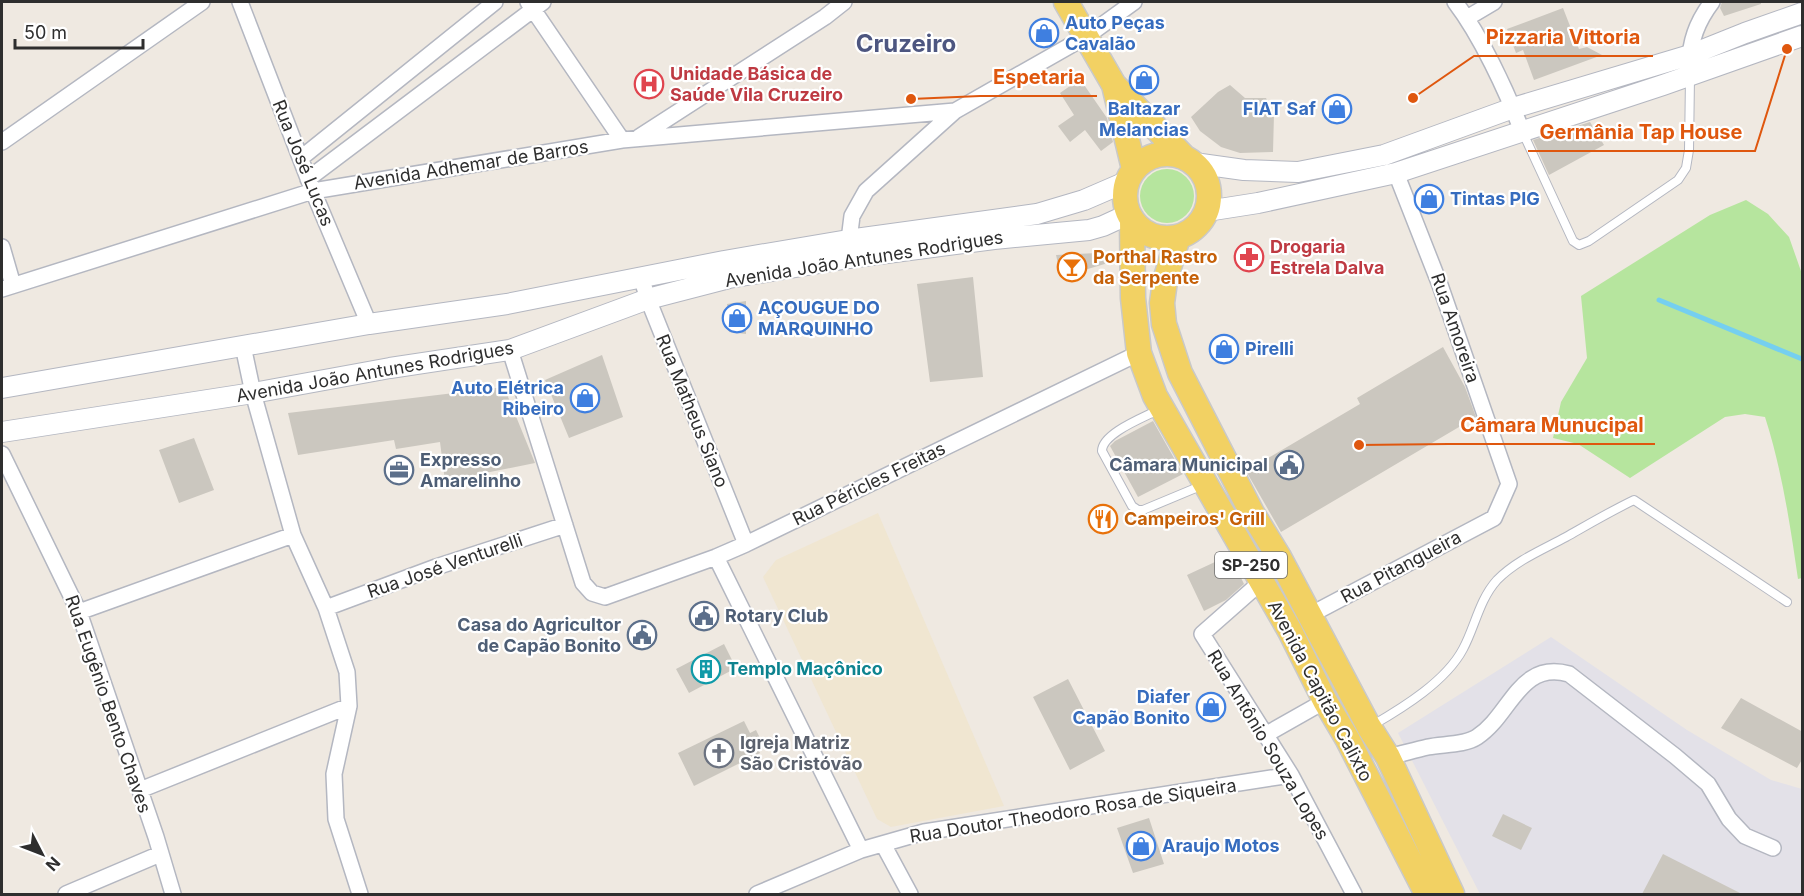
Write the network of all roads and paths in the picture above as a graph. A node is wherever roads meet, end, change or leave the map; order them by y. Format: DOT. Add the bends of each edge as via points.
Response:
graph roads {
  1 [pos="202,2"];
  2 [pos="240,2"];
  3 [pos="495,2"];
  4 [pos="844,2"];
  5 [pos="1066,2"];
  6 [pos="1134,2"];
  7 [pos="1455,2"];
  8 [pos="1494,2"];
  9 [pos="1712,2"];
  10 [pos="535,4"];
  11 [pos="1803,13"];
  12 [pos="1467,18"];
  13 [pos="1087,36"];
  14 [pos="1803,36"];
  15 [pos="1690,55"];
  16 [pos="1690,75"];
  17 [pos="1114,85"];
  18 [pos="1513,108"];
  19 [pos="955,111"];
  20 [pos="1522,131"];
  21 [pos="629,139"];
  22 [pos="2,142"];
  23 [pos="301,158"];
  24 [pos="1189,159"];
  25 [pos="1339,165"];
  26 [pos="1396,173"];
  27 [pos="1131,175"];
  28 [pos="311,185"];
  29 [pos="1343,185"];
  30 [pos="1207,211"];
  31 [pos="1131,217"];
  32 [pos="1179,237"];
  33 [pos="2,247"];
  34 [pos="848,249"];
  35 [pos="641,277"];
  36 [pos="7,287"];
  37 [pos="648,299"];
  38 [pos="369,324"];
  39 [pos="243,346"];
  40 [pos="510,350"];
  41 [pos="1139,353"];
  42 [pos="2,388"];
  43 [pos="253,393"];
  44 [pos="1162,408"];
  45 [pos="2,432"];
  46 [pos="2,454"];
  47 [pos="1205,484"];
  48 [pos="1494,518"];
  49 [pos="565,525"];
  50 [pos="292,535"];
  51 [pos="746,544"];
  52 [pos="716,557"];
  53 [pos="1261,582"];
  54 [pos="1787,602"];
  55 [pos="326,608"];
  56 [pos="79,612"];
  57 [pos="1308,616"];
  58 [pos="1326,701"];
  59 [pos="349,706"];
  60 [pos="1369,727"];
  61 [pos="1265,735"];
  62 [pos="1388,757"];
  63 [pos="1291,775"];
  64 [pos="140,790"];
  65 [pos="883,844"];
  66 [pos="1773,848"];
  67 [pos="861,850"];
  68 [pos="160,854"];
  69 [pos="66,894"];
  70 [pos="173,894"];
  71 [pos="360,894"];
  72 [pos="757,894"];
  73 [pos="910,894"];
  74 [pos="1354,894"];
  75 [pos="1427,894"];
  76 [pos="1452,894"];
  1 -- 22 [label="street"];
  2 -- 23 [label="street, Rua José Lucas"];
  3 -- 23 [label="street"];
  4 -- 21 [label="street"];
  5 -- 13 [label="main road, SP-250"];
  6 -- 13 [label="street"];
  7 -- 12 [label="street"];
  8 -- 12 [label="street"];
  9 -- 15 [label="street" via="1700,17"];
  10 -- 21 [label="street"];
  10 -- 28 [label="street, Avenida Adhemar de Barros"];
  11 -- 15 [label="street"];
  12 -- 18 [label="street"];
  13 -- 17 [label="main road, SP-250"];
  13 -- 19 [label="street"];
  14 -- 16 [label="street"];
  15 -- 16 [label="street"];
  15 -- 18 [label="street"];
  16 -- 20 [label="street"];
  16 -- 20 [label="lane" via="1686,168 1678,180 1580,245 1573,241"];
  17 -- 24 [label="main road, SP-250"];
  17 -- 27 [label="main road, SP-250"];
  18 -- 20 [label="street"];
  18 -- 25 [label="street" via="1384,155"];
  19 -- 21 [label="street, Avenida Adhemar de Barros"];
  19 -- 34 [label="street" via="866,191 852,216"];
  20 -- 26 [label="street"];
  21 -- 28 [label="street, Avenida Adhemar de Barros"];
  23 -- 28 [label="street, Rua José Lucas"];
  24 -- 25 [label="street" via="1244,170 1298,172"];
  24 -- 27 [label="main road" via="1170,153 1157,155 1144,160"];
  24 -- 30 [label="main road, SP-250" via="1209,184"];
  25 -- 29 [label="street"];
  26 -- 29 [label="street"];
  26 -- 48 [label="street, Rua Amoreira" via="1440,285 1509,484"];
  27 -- 31 [label="main road, SP-250" via="1125,197"];
  27 -- 34 [label="street, Avenida João Antunes Rodrigues" via="1084,200 1037,214"];
  28 -- 36 [label="street, Avenida Adhemar de Barros"];
  28 -- 38 [label="street, Rua José Lucas"];
  29 -- 30 [label="street"];
  30 -- 32 [label="main road" via="1196,227"];
  31 -- 32 [label="main road" via="1152,236"];
  31 -- 34 [label="street, Avenida João Antunes Rodrigues" via="1089,230"];
  31 -- 41 [label="main road, Avenida Capitão Calixto / SP-250"];
  32 -- 57 [label="main road, Avenida Capitão Calixto / SP-250" via="1162,303 1171,349 1196,406"];
  33 -- 36 [label="street"];
  34 -- 35 [label="street, Avenida João Antunes Rodrigues" via="724,261"];
  34 -- 37 [label="street, Avenida João Antunes Rodrigues"];
  35 -- 37 [label="street, Rua Matheus Siano"];
  35 -- 38 [label="street, Avenida João Antunes Rodrigues" via="507,304"];
  37 -- 40 [label="street, Avenida João Antunes Rodrigues"];
  37 -- 51 [label="street, Rua Matheus Siano"];
  38 -- 39 [label="street, Avenida João Antunes Rodrigues"];
  39 -- 42 [label="street, Avenida João Antunes Rodrigues"];
  39 -- 43 [label="street"];
  40 -- 43 [label="street, Avenida João Antunes Rodrigues"];
  40 -- 49 [label="street"];
  41 -- 44 [label="main road, Avenida Capitão Calixto / SP-250"];
  41 -- 51 [label="street, Rua Péricles Freitas"];
  43 -- 45 [label="street, Avenida João Antunes Rodrigues"];
  43 -- 50 [label="street"];
  44 -- 47 [label="main road, Avenida Capitão Calixto / SP-250"];
  44 -- 47 [label="lane" via="1116,432 1102,444 1102,451 1132,506 1143,510"];
  46 -- 56 [label="street, Rua Eugênio Bento Chaves"];
  47 -- 53 [label="main road, Avenida Capitão Calixto / SP-250"];
  48 -- 57 [label="street, Rua Pitangueira"];
  49 -- 52 [label="street, Rua Péricles Freitas" via="583,583 592,593 605,597"];
  49 -- 55 [label="street, Rua José Venturelli"];
  50 -- 55 [label="street"];
  50 -- 56 [label="street"];
  51 -- 52 [label="street, Rua Péricles Freitas"];
  52 -- 67 [label="street"];
  53 -- 58 [label="main road, Avenida Capitão Calixto / SP-250"];
  53 -- 61 [label="street, Rua Antônio Souza Lopes" via="1202,634"];
  54 -- 60 [label="lane" via="1634,500 1517,563 1495,582 1463,650 1447,671 1401,709"];
  55 -- 59 [label="street" via="347,672"];
  56 -- 64 [label="street, Rua Eugênio Bento Chaves"];
  57 -- 60 [label="main road, Avenida Capitão Calixto / SP-250"];
  58 -- 61 [label="street"];
  58 -- 75 [label="main road, Avenida Capitão Calixto / SP-250"];
  59 -- 64 [label="street"];
  59 -- 71 [label="street" via="334,774 336,819"];
  60 -- 62 [label="main road, Avenida Capitão Calixto / SP-250"];
  61 -- 63 [label="street, Rua Antônio Souza Lopes"];
  62 -- 66 [label="street" via="1476,738 1517,691 1541,673 1556,670 1569,674 1675,756 1708,784 1737,829"];
  62 -- 76 [label="main road, Avenida Capitão Calixto / SP-250"];
  63 -- 65 [label="street, Rua Doutor Theodoro Rosa de Siqueira" via="924,832"];
  63 -- 74 [label="street, Rua Antônio Souza Lopes"];
  64 -- 68 [label="street, Rua Eugênio Bento Chaves"];
  65 -- 67 [label="street, Rua Doutor Theodoro Rosa de Siqueira"];
  65 -- 73 [label="street"];
  67 -- 72 [label="street, Rua Doutor Theodoro Rosa de Siqueira"];
  68 -- 69 [label="street"];
  68 -- 70 [label="street, Rua Eugênio Bento Chaves"];
}
